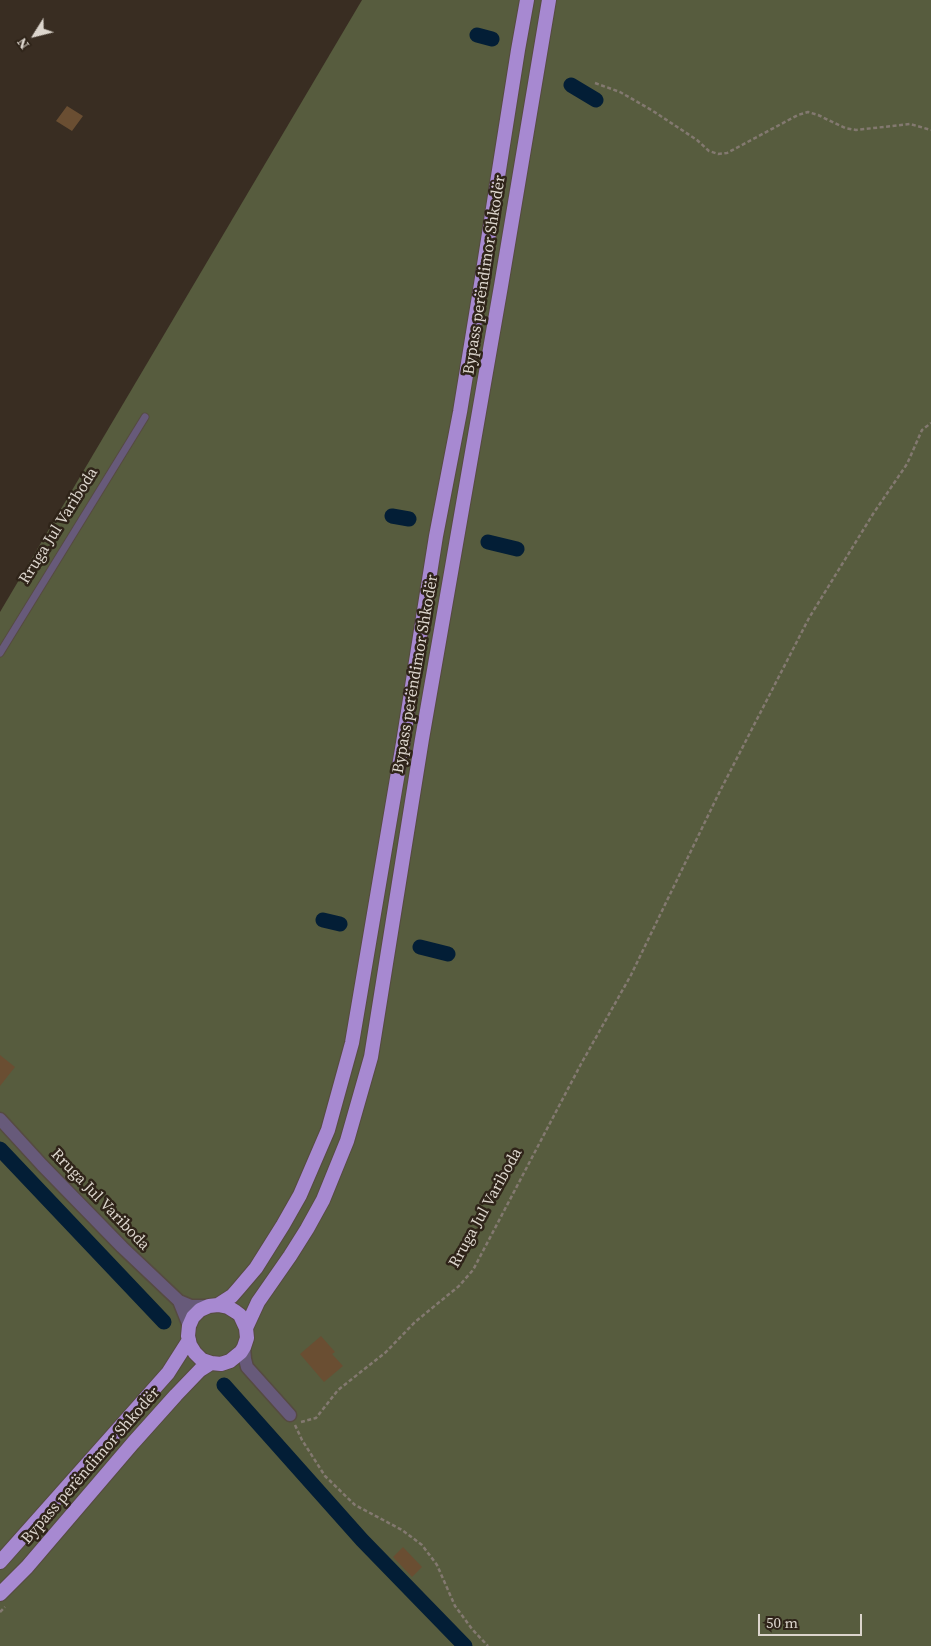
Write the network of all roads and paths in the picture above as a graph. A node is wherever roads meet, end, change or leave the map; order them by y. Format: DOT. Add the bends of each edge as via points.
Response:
graph roads {
  1 [pos="527,0"];
  2 [pos="549,0"];
  3 [pos="595,83"];
  4 [pos="931,130"];
  5 [pos="145,417"];
  6 [pos="931,423"];
  7 [pos="0,652"];
  8 [pos="0,1119"];
  9 [pos="179,1301"];
  10 [pos="213,1306"];
  11 [pos="189,1326"];
  12 [pos="246,1328"];
  13 [pos="189,1340"];
  14 [pos="244,1347"];
  15 [pos="216,1363"];
  16 [pos="252,1373"];
  17 [pos="290,1415"];
  18 [pos="0,1562"];
  19 [pos="5,1598"];
  20 [pos="0,1612"];
  21 [pos="488,1646"];
  1 -- 10 [label="highway, Bypass perëndimor Shkodër" via="482,284 436,536 352,1043 328,1130 300,1195 256,1268 232,1296"];
  2 -- 12 [label="highway, Bypass perëndimor Shkodër" via="422,739 371,1057 347,1141 326,1192 307,1229 258,1302"];
  3 -- 4 [label="path" via="620,92 653,111 718,154 727,153 808,112 856,130 910,124"];
  5 -- 7 [label="lane, Rruga Jul Variboda"];
  6 -- 17 [label="path, Rruga Jul Variboda" via="922,430 907,464 809,618 718,795 632,975 473,1270 386,1352 338,1390 316,1418 302,1422"];
  8 -- 9 [label="street, Rruga Jul Variboda"];
  9 -- 10 [label="street" via="191,1306"];
  9 -- 11 [label="street, Rruga Jul Variboda"];
  10 -- 11 [label="highway, Bypass perëndimor Shkodër" via="200,1310"];
  10 -- 12 [label="highway" via="228,1307 236,1312"];
  11 -- 13 [label="highway"];
  12 -- 14 [label="highway, Bypass perëndimor Shkodër"];
  13 -- 15 [label="highway" via="202,1360"];
  13 -- 18 [label="highway, Bypass perëndimor Shkodër" via="168,1373"];
  14 -- 15 [label="highway, Bypass perëndimor Shkodër" via="230,1361"];
  14 -- 16 [label="street" via="245,1359"];
  15 -- 16 [label="street" via="231,1364"];
  15 -- 19 [label="highway, Bypass perëndimor Shkodër" via="200,1370 170,1402 27,1566"];
  16 -- 17 [label="street"];
  17 -- 21 [label="path" via="325,1476 355,1505 402,1530 422,1545 437,1566 455,1606"];
  19 -- 20 [label="path"];
}
